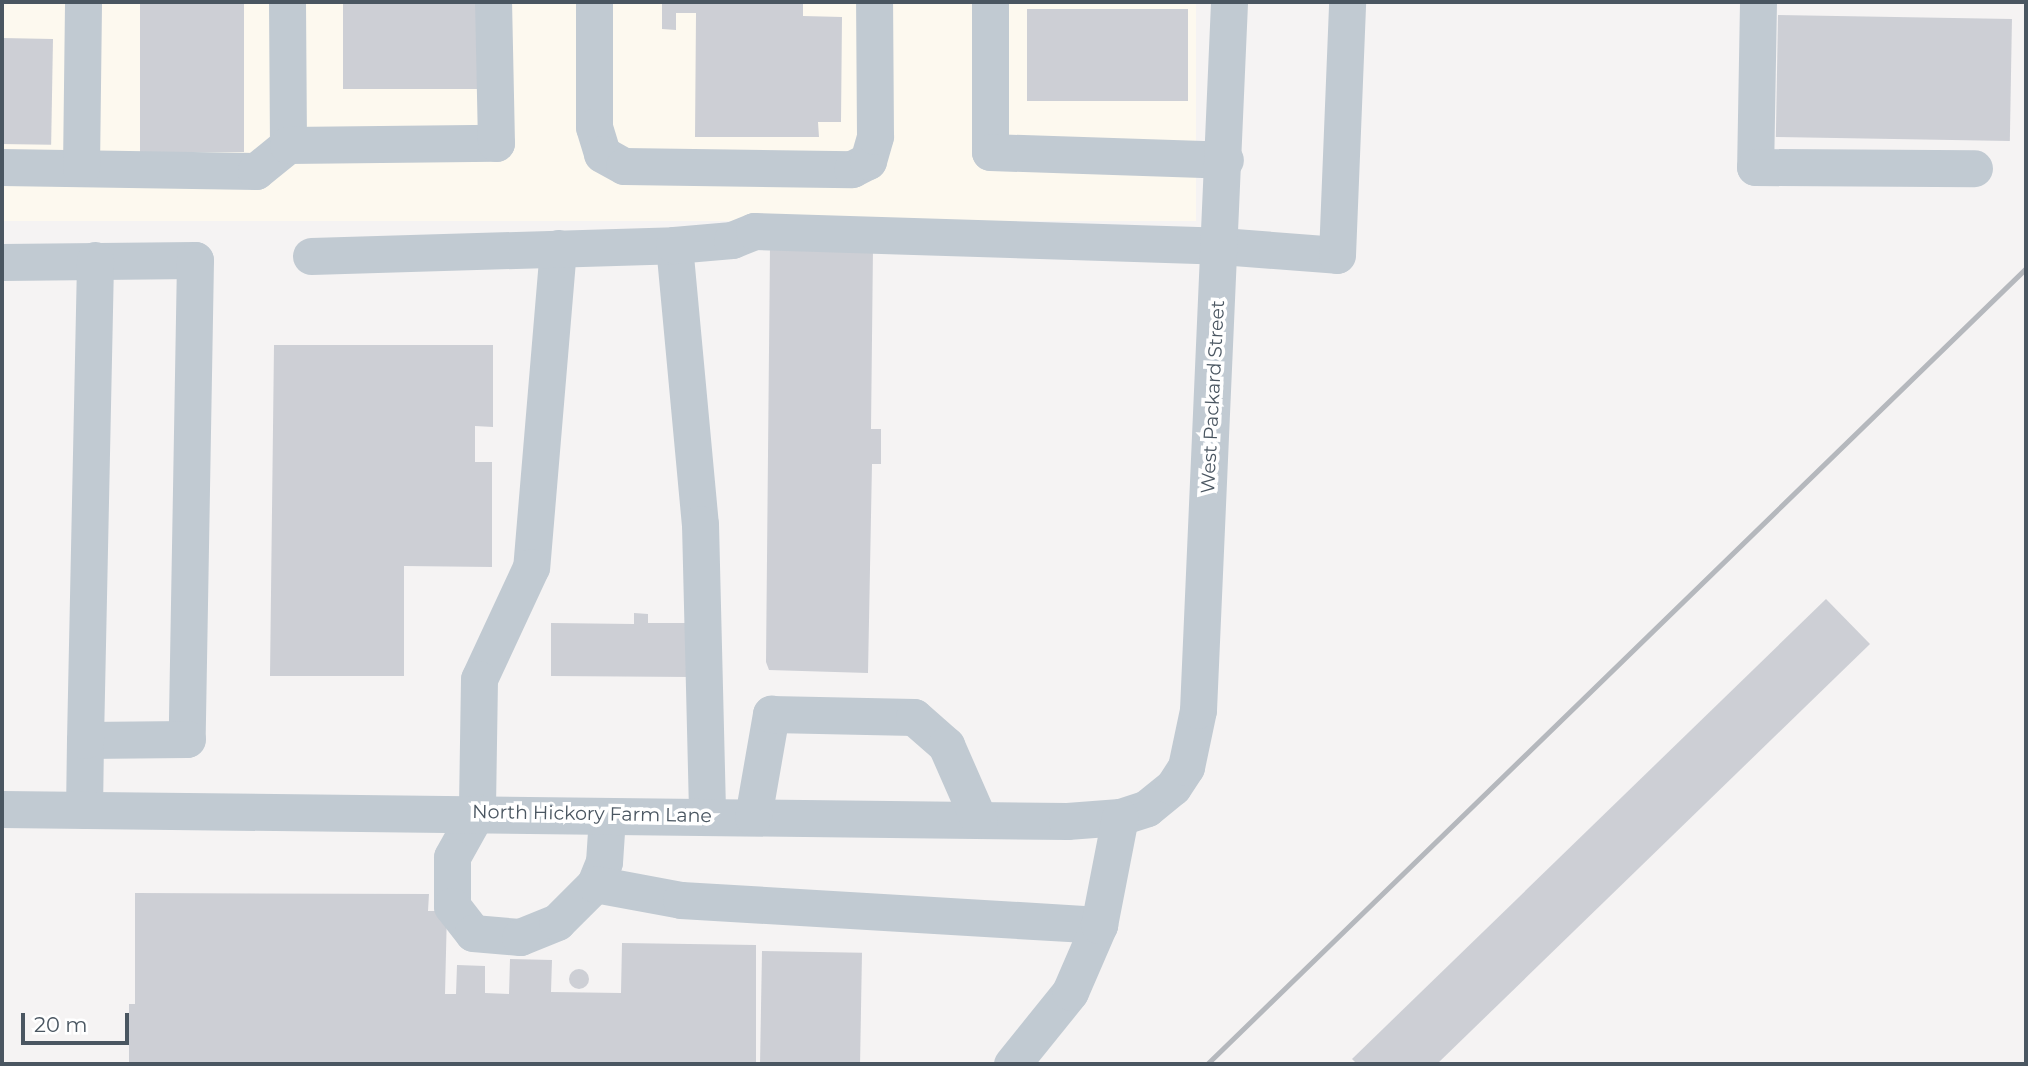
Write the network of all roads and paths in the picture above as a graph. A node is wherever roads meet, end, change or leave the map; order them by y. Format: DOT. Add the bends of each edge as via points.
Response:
graph roads {
  1 [pos="83,2"];
  2 [pos="287,2"];
  3 [pos="493,2"];
  4 [pos="594,2"];
  5 [pos="874,2"];
  6 [pos="990,2"];
  7 [pos="1229,2"];
  8 [pos="1348,2"];
  9 [pos="1758,2"];
  10 [pos="288,145"];
  11 [pos="1225,160"];
  12 [pos="2,167"];
  13 [pos="81,168"];
  14 [pos="1974,168"];
  15 [pos="674,245"];
  16 [pos="1221,246"];
  17 [pos="558,248"];
  18 [pos="312,256"];
  19 [pos="95,260"];
  20 [pos="2,262"];
  21 [pos="85,740"];
  22 [pos="1172,788"];
  23 [pos="2,808"];
  24 [pos="84,810"];
  25 [pos="477,812"];
  26 [pos="607,817"];
  27 [pos="707,817"];
  28 [pos="753,817"];
  29 [pos="1120,817"];
  30 [pos="979,820"];
  31 [pos="595,884"];
  32 [pos="1098,925"];
  33 [pos="1012,1064"];
  1 -- 13 [label="street"];
  2 -- 10 [label="street"];
  3 -- 10 [label="street" via="496,143"];
  4 -- 5 [label="street" via="594,127 602,154 624,166 852,169 868,162 874,136"];
  6 -- 11 [label="street" via="990,152"];
  7 -- 11 [label="street, West Packard Street"];
  8 -- 16 [label="street" via="1337,255"];
  9 -- 14 [label="street" via="1755,167"];
  10 -- 13 [label="street" via="256,171"];
  11 -- 16 [label="street, West Packard Street"];
  12 -- 13 [label="street"];
  15 -- 16 [label="street" via="733,240 767,231"];
  15 -- 17 [label="street"];
  15 -- 27 [label="street" via="700,524"];
  16 -- 22 [label="street, West Packard Street" via="1198,710 1186,767"];
  17 -- 18 [label="street"];
  17 -- 25 [label="street" via="531,567 479,679"];
  19 -- 20 [label="street"];
  19 -- 21 [label="street"];
  19 -- 21 [label="street" via="195,260 187,739"];
  21 -- 24 [label="street"];
  22 -- 29 [label="street, North Hickory Farm Lane" via="1147,808"];
  23 -- 24 [label="street, North Hickory Farm Lane"];
  24 -- 25 [label="street, North Hickory Farm Lane"];
  25 -- 26 [label="street, North Hickory Farm Lane"];
  25 -- 31 [label="street" via="452,857 452,906 473,933 520,937 558,922"];
  26 -- 27 [label="street, North Hickory Farm Lane"];
  26 -- 31 [label="street" via="604,862"];
  27 -- 28 [label="street, North Hickory Farm Lane"];
  28 -- 30 [label="street, North Hickory Farm Lane"];
  28 -- 30 [label="street" via="771,714 914,717 946,745"];
  29 -- 30 [label="street, North Hickory Farm Lane"];
  29 -- 32 [label="street"];
  31 -- 32 [label="street" via="681,900"];
  32 -- 33 [label="street" via="1070,992"];
}
